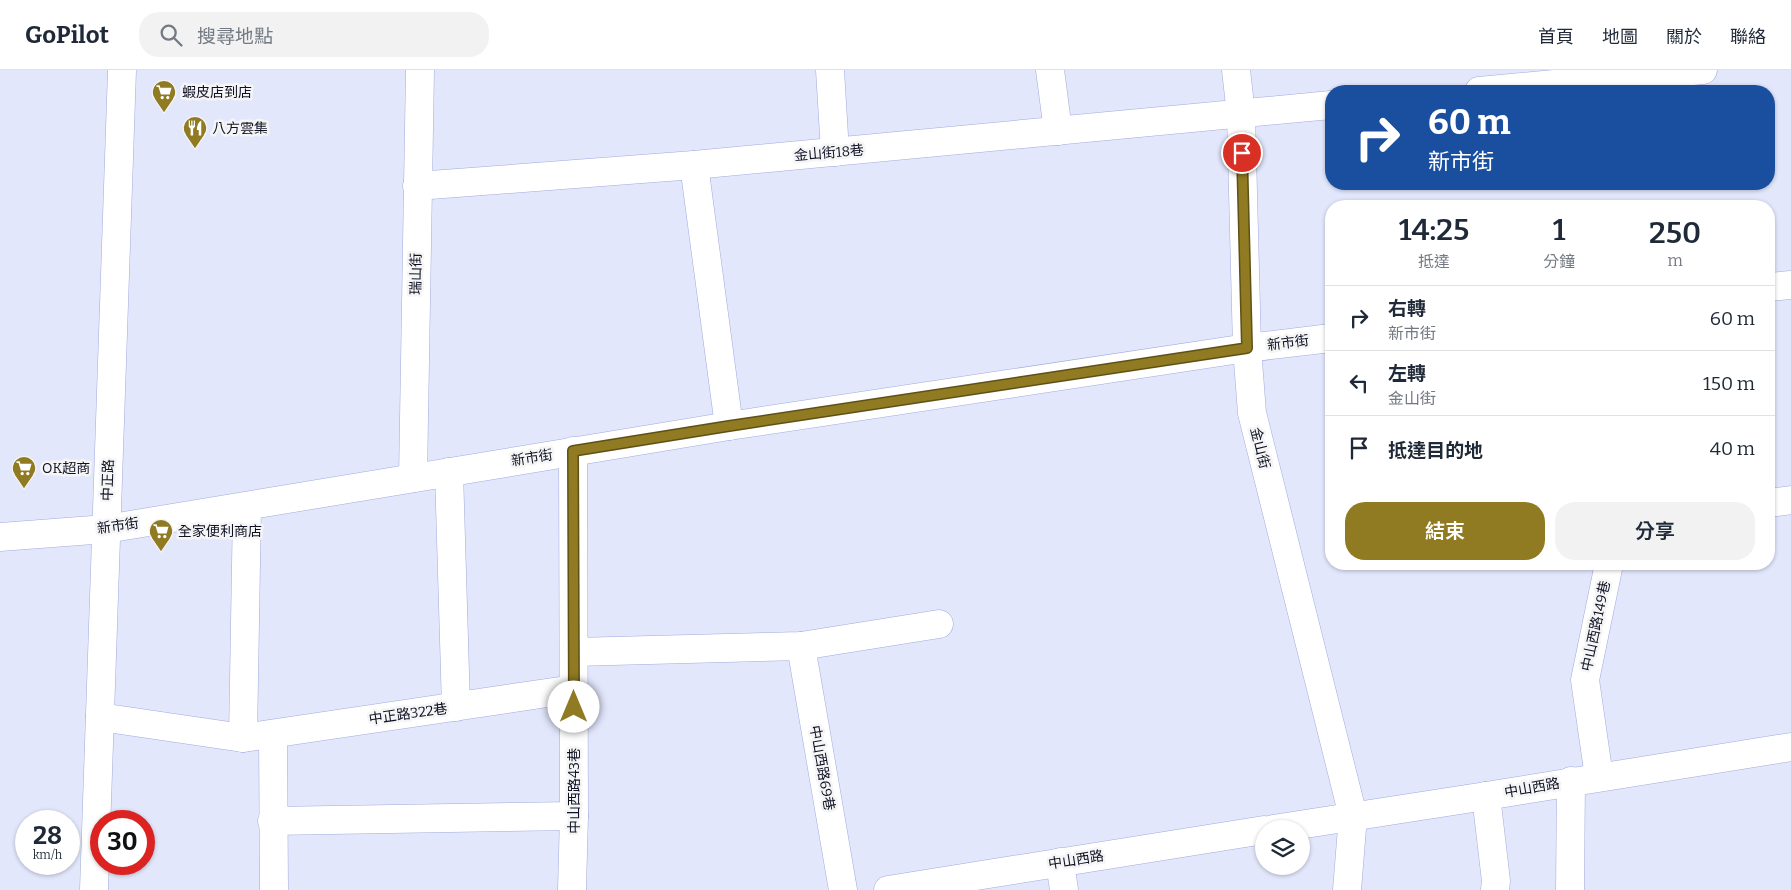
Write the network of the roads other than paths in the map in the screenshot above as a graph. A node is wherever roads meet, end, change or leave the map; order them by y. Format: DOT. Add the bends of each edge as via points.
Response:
graph roads {
  1 [pos="122,70"];
  2 [pos="420,70"];
  3 [pos="830,70"];
  4 [pos="1050,70"];
  5 [pos="1236,70"];
  6 [pos="1703,70"];
  7 [pos="1543,85"];
  8 [pos="1325,106"];
  9 [pos="1241,114"];
  10 [pos="1058,131"];
  11 [pos="835,152"];
  12 [pos="694,165"];
  13 [pos="417,186"];
  14 [pos="1791,285"];
  15 [pos="1775,287"];
  16 [pos="1325,339"];
  17 [pos="1247,348"];
  18 [pos="729,426"];
  19 [pos="573,451"];
  20 [pos="449,472"];
  21 [pos="413,478"];
  22 [pos="1791,500"];
  23 [pos="1775,502"];
  24 [pos="247,506"];
  25 [pos="106,529"];
  26 [pos="0,537"];
  27 [pos="1608,570"];
  28 [pos="939,624"];
  29 [pos="801,646"];
  30 [pos="574,652"];
  31 [pos="574,689"];
  32 [pos="456,707"];
  33 [pos="100,718"];
  34 [pos="273,734"];
  35 [pos="243,738"];
  36 [pos="1791,747"];
  37 [pos="1599,777"];
  38 [pos="1572,781"];
  39 [pos="1486,796"];
  40 [pos="574,816"];
  41 [pos="1353,816"];
  42 [pos="272,821"];
  43 [pos="1310,823"];
  44 [pos="1255,831"];
  45 [pos="1060,862"];
  46 [pos="94,890"];
  47 [pos="274,890"];
  48 [pos="572,890"];
  49 [pos="843,890"];
  50 [pos="888,890"];
  51 [pos="1064,890"];
  52 [pos="1347,890"];
  53 [pos="1495,890"];
  54 [pos="1570,890"];
  1 -- 25 [label="street, 中正路"];
  2 -- 13 [label="street, 瑞山街"];
  3 -- 11 [label="street"];
  4 -- 10 [label="street"];
  5 -- 9 [label="street, 金山街"];
  6 -- 7 [label="street"];
  8 -- 9 [label="street, 金山街18巷"];
  9 -- 10 [label="street, 金山街18巷"];
  9 -- 17 [label="street, 金山街"];
  10 -- 11 [label="street, 金山街18巷"];
  11 -- 12 [label="street, 金山街18巷"];
  12 -- 13 [label="street, 金山街18巷"];
  12 -- 18 [label="street"];
  13 -- 21 [label="street, 瑞山街"];
  14 -- 15 [label="street"];
  16 -- 17 [label="street, 新市街"];
  17 -- 18 [label="street, 新市街"];
  17 -- 41 [label="street, 金山街" via="1252,413"];
  18 -- 19 [label="street, 新市街"];
  19 -- 20 [label="street, 新市街"];
  19 -- 30 [label="street, 中山西路43巷"];
  20 -- 21 [label="street, 新市街"];
  20 -- 32 [label="street"];
  21 -- 24 [label="street, 新市街"];
  22 -- 23 [label="street"];
  24 -- 25 [label="street, 新市街"];
  24 -- 35 [label="street"];
  25 -- 26 [label="street, 新市街"];
  25 -- 33 [label="street, 中正路"];
  27 -- 37 [label="street, 中山西路149巷" via="1584,680"];
  28 -- 29 [label="street"];
  29 -- 30 [label="street"];
  29 -- 49 [label="street, 中山西路69巷"];
  30 -- 31 [label="street, 中山西路43巷"];
  31 -- 32 [label="street, 中正路322巷"];
  31 -- 40 [label="street, 中山西路43巷"];
  32 -- 34 [label="street, 中正路322巷"];
  33 -- 35 [label="street, 中正路322巷"];
  33 -- 46 [label="street, 中正路"];
  34 -- 35 [label="street, 中正路322巷"];
  34 -- 42 [label="street"];
  36 -- 37 [label="street, 中山西路"];
  37 -- 38 [label="street, 中山西路"];
  38 -- 39 [label="street, 中山西路"];
  38 -- 54 [label="street"];
  39 -- 41 [label="street, 中山西路"];
  39 -- 53 [label="street"];
  40 -- 42 [label="street"];
  40 -- 48 [label="street, 中山西路43巷"];
  41 -- 43 [label="street, 中山西路"];
  41 -- 52 [label="street, 金山街"];
  42 -- 47 [label="street"];
  44 -- 45 [label="street, 中山西路"];
  45 -- 50 [label="street, 中山西路"];
  45 -- 51 [label="street"];
}
